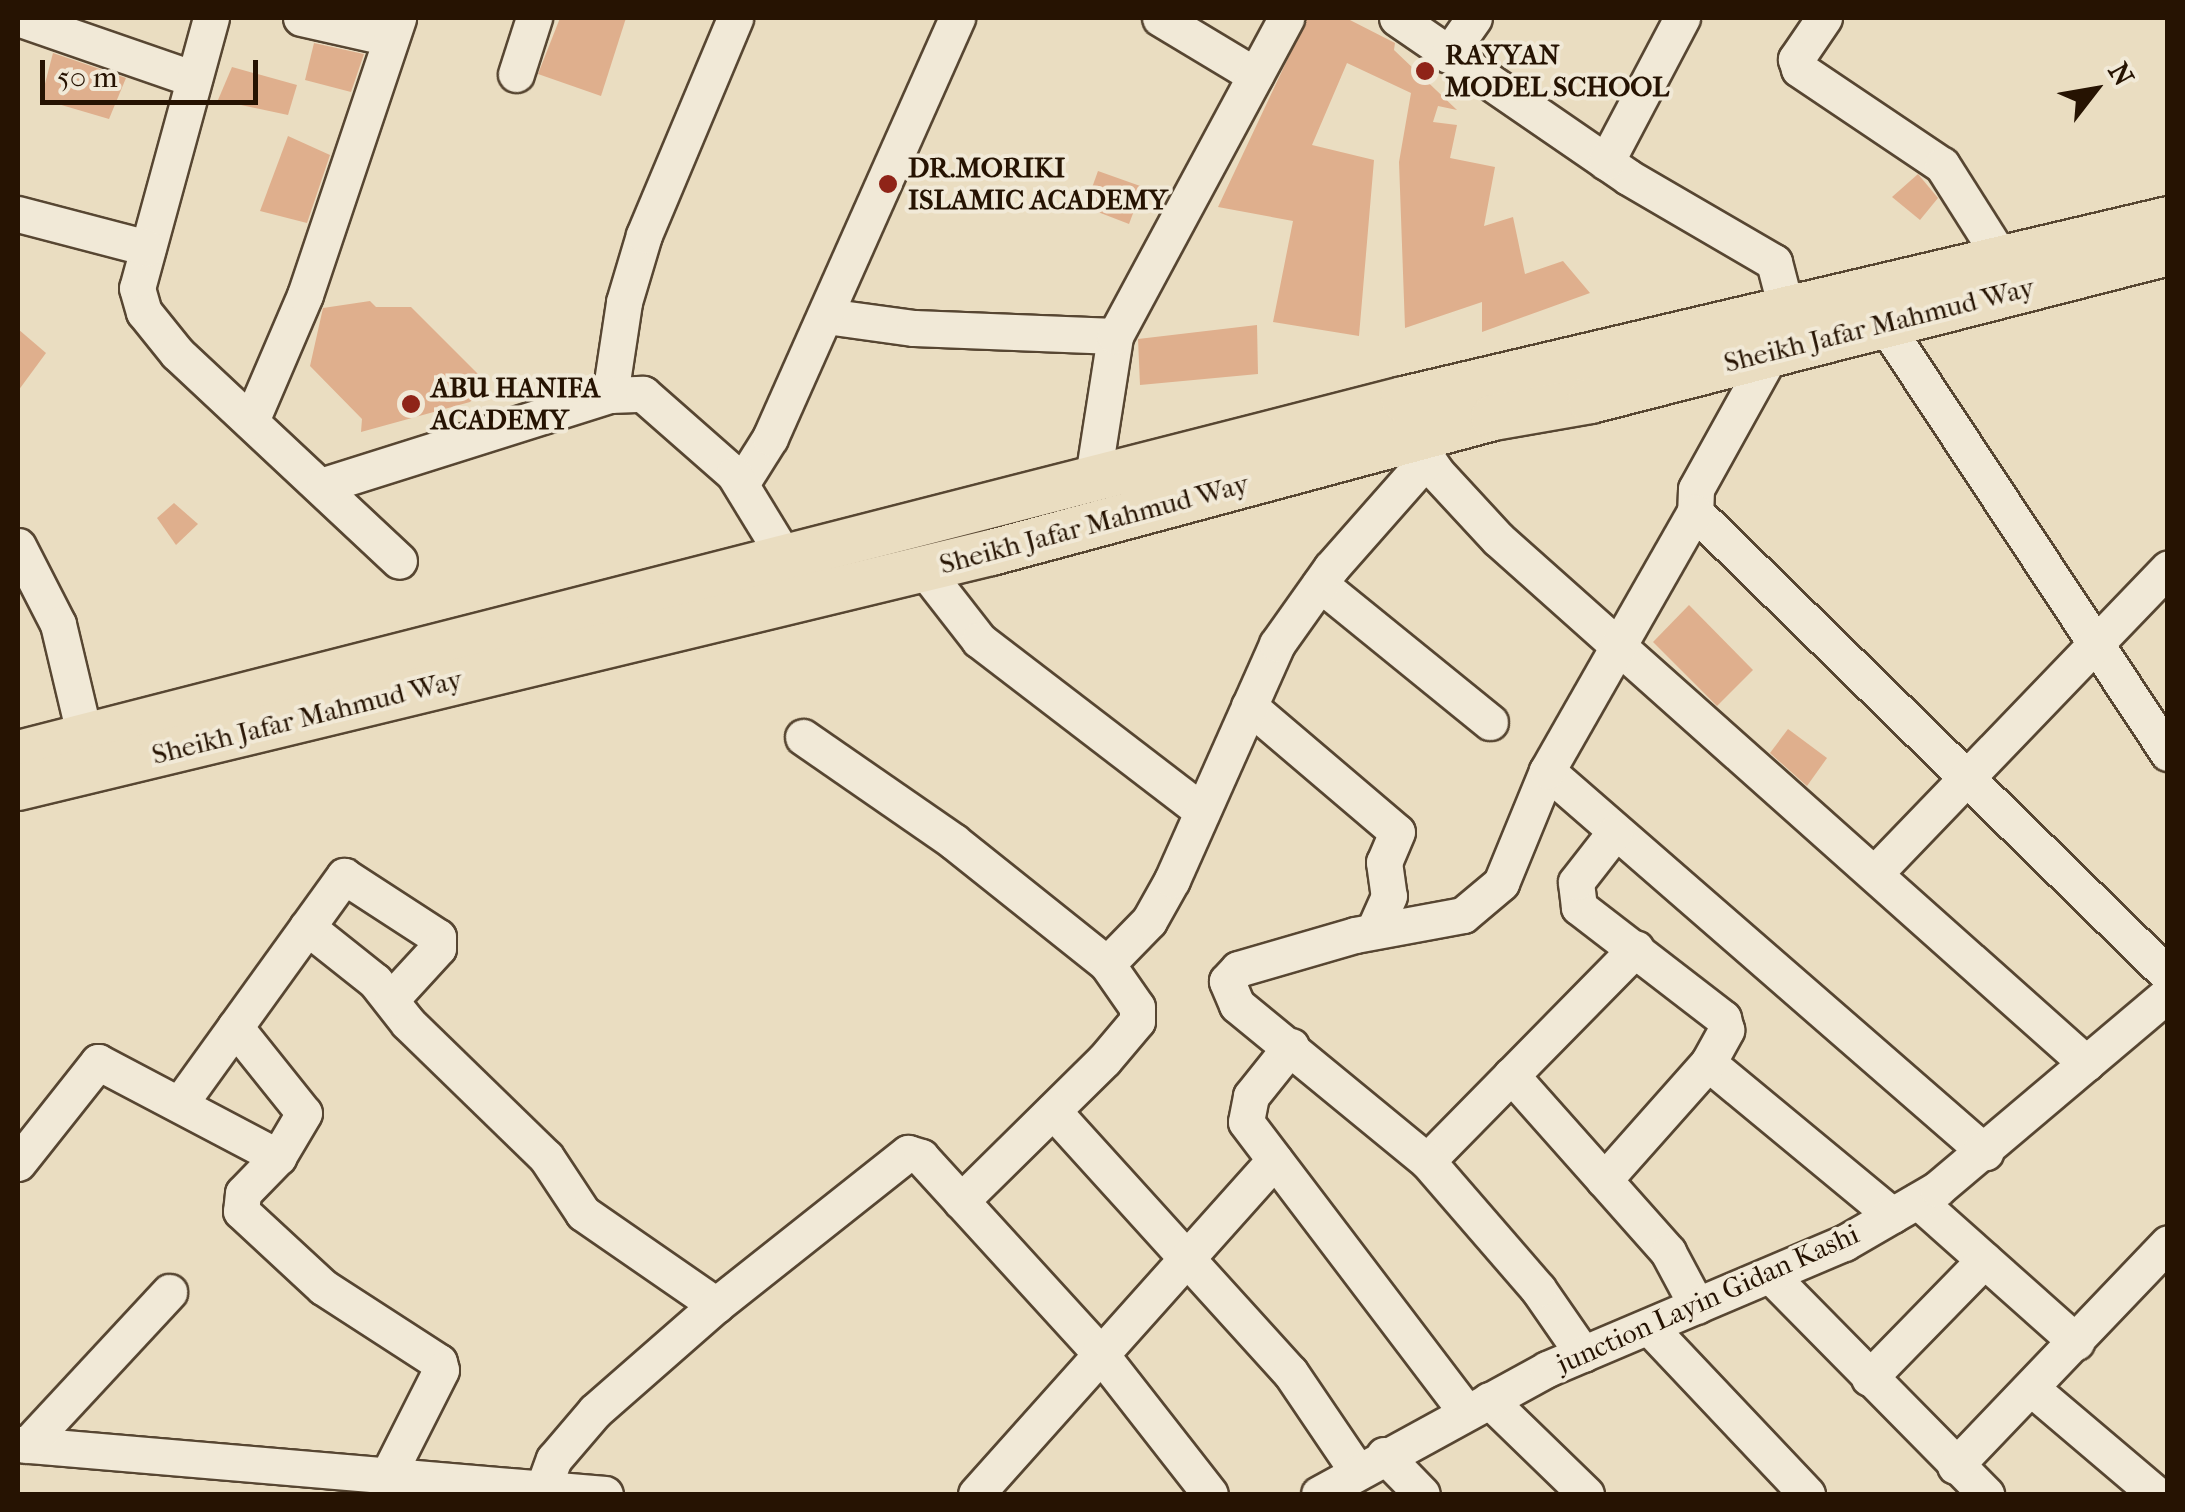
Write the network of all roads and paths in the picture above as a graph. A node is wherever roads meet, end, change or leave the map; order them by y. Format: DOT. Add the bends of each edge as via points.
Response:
graph roads {
  1 [pos="18,18"];
  2 [pos="211,18"];
  3 [pos="301,18"];
  4 [pos="534,18"];
  5 [pos="735,18"];
  6 [pos="1160,18"];
  7 [pos="1286,18"];
  8 [pos="1397,18"];
  9 [pos="1474,18"];
  10 [pos="1824,18"];
  11 [pos="948,21"];
  12 [pos="1671,22"];
  13 [pos="394,28"];
  14 [pos="1448,55"];
  15 [pos="516,74"];
  16 [pos="1255,75"];
  17 [pos="194,78"];
  18 [pos="1606,162"];
  19 [pos="18,214"];
  20 [pos="2168,219"];
  21 [pos="148,248"];
  22 [pos="2168,252"];
  23 [pos="2003,261"];
  24 [pos="1786,308"];
  25 [pos="826,316"];
  26 [pos="1883,322"];
  27 [pos="1115,336"];
  28 [pos="1773,350"];
  29 [pos="610,396"];
  30 [pos="1403,398"];
  31 [pos="252,421"];
  32 [pos="1421,451"];
  33 [pos="1093,477"];
  34 [pos="741,484"];
  35 [pos="324,485"];
  36 [pos="1695,512"];
  37 [pos="18,546"];
  38 [pos="784,556"];
  39 [pos="398,561"];
  40 [pos="924,568"];
  41 [pos="2168,568"];
  42 [pos="1320,584"];
  43 [pos="2095,643"];
  44 [pos="1618,646"];
  45 [pos="1248,706"];
  46 [pos="1490,722"];
  47 [pos="86,737"];
  48 [pos="803,737"];
  49 [pos="18,753"];
  50 [pos="2168,754"];
  51 [pos="1547,772"];
  52 [pos="1967,773"];
  53 [pos="18,787"];
  54 [pos="1202,811"];
  55 [pos="1615,832"];
  56 [pos="1875,874"];
  57 [pos="307,927"];
  58 [pos="1374,930"];
  59 [pos="1636,948"];
  60 [pos="1106,964"];
  61 [pos="2168,975"];
  62 [pos="2168,994"];
  63 [pos="392,998"];
  64 [pos="235,1028"];
  65 [pos="1290,1046"];
  66 [pos="1708,1063"];
  67 [pos="2086,1063"];
  68 [pos="1511,1075"];
  69 [pos="181,1102"];
  70 [pos="1052,1111"];
  71 [pos="1985,1152"];
  72 [pos="278,1157"];
  73 [pos="1275,1160"];
  74 [pos="1427,1161"];
  75 [pos="18,1162"];
  76 [pos="1604,1180"];
  77 [pos="961,1202"];
  78 [pos="1905,1208"];
  79 [pos="2168,1243"];
  80 [pos="1187,1253"];
  81 [pos="1984,1260"];
  82 [pos="1770,1275"];
  83 [pos="170,1292"];
  84 [pos="716,1305"];
  85 [pos="1697,1306"];
  86 [pos="1649,1327"];
  87 [pos="2076,1342"];
  88 [pos="1100,1352"];
  89 [pos="1583,1354"];
  90 [pos="1869,1378"];
  91 [pos="2031,1388"];
  92 [pos="1478,1406"];
  93 [pos="22,1444"];
  94 [pos="1370,1463"];
  95 [pos="1955,1466"];
  96 [pos="389,1473"];
  97 [pos="543,1490"];
  98 [pos="2140,1490"];
  99 [pos="604,1494"];
  100 [pos="976,1494"];
  101 [pos="1210,1494"];
  102 [pos="1319,1494"];
  103 [pos="1422,1494"];
  104 [pos="1586,1494"];
  105 [pos="1807,1494"];
  106 [pos="1986,1494"];
  1 -- 17 [label="street"];
  2 -- 17 [label="street"];
  3 -- 13 [label="street"];
  4 -- 15 [label="street"];
  5 -- 29 [label="street" via="644,235 624,302"];
  6 -- 16 [label="street"];
  7 -- 16 [label="street"];
  8 -- 14 [label="street"];
  9 -- 14 [label="street"];
  10 -- 23 [label="street" via="1796,60 1800,69 1942,165"];
  11 -- 25 [label="street"];
  12 -- 18 [label="street"];
  13 -- 31 [label="street" via="305,295"];
  14 -- 18 [label="street"];
  16 -- 27 [label="street"];
  17 -- 21 [label="street"];
  18 -- 24 [label="street" via="1774,262"];
  19 -- 21 [label="street"];
  20 -- 23 [label="main road, Sheikh Jafar Mahmud Way"];
  21 -- 31 [label="street" via="137,288 144,312 177,353"];
  22 -- 26 [label="main road, Sheikh Jafar Mahmud Way"];
  23 -- 24 [label="main road, Sheikh Jafar Mahmud Way"];
  24 -- 30 [label="main road, Sheikh Jafar Mahmud Way"];
  25 -- 27 [label="street" via="914,328"];
  25 -- 34 [label="street" via="770,438"];
  26 -- 28 [label="main road, Sheikh Jafar Mahmud Way"];
  26 -- 43 [label="street"];
  27 -- 33 [label="street"];
  28 -- 32 [label="main road, Sheikh Jafar Mahmud Way"];
  28 -- 36 [label="street" via="1696,488"];
  29 -- 34 [label="street" via="644,394"];
  29 -- 35 [label="street"];
  30 -- 32 [label="street"];
  30 -- 33 [label="main road, Sheikh Jafar Mahmud Way"];
  31 -- 35 [label="street"];
  32 -- 40 [label="main road, Sheikh Jafar Mahmud Way"];
  32 -- 42 [label="street"];
  32 -- 44 [label="street" via="1498,538"];
  33 -- 38 [label="main road, Sheikh Jafar Mahmud Way"];
  34 -- 38 [label="street"];
  35 -- 39 [label="street"];
  36 -- 44 [label="street"];
  36 -- 52 [label="street"];
  37 -- 47 [label="street" via="58,624"];
  38 -- 47 [label="main road, Sheikh Jafar Mahmud Way"];
  40 -- 53 [label="main road, Sheikh Jafar Mahmud Way"];
  40 -- 54 [label="street" via="979,640"];
  41 -- 43 [label="street"];
  42 -- 45 [label="street" via="1277,644"];
  42 -- 46 [label="street"];
  43 -- 50 [label="street"];
  43 -- 52 [label="street"];
  44 -- 51 [label="street"];
  44 -- 56 [label="street"];
  45 -- 54 [label="street"];
  45 -- 58 [label="street" via="1397,832 1384,862 1389,896"];
  47 -- 49 [label="main road, Sheikh Jafar Mahmud Way"];
  48 -- 60 [label="street" via="953,841"];
  51 -- 55 [label="street"];
  51 -- 58 [label="street" via="1512,862 1473,909"];
  52 -- 56 [label="street"];
  52 -- 61 [label="street"];
  54 -- 60 [label="street" via="1150,920"];
  55 -- 59 [label="street" via="1574,893 1580,906"];
  55 -- 71 [label="street"];
  56 -- 67 [label="street"];
  57 -- 63 [label="street"];
  57 -- 63 [label="street" via="338,880 351,876 438,938 438,948"];
  57 -- 64 [label="street"];
  58 -- 65 [label="street" via="1230,974 1227,992 1237,1006"];
  59 -- 66 [label="street" via="1723,1018 1726,1030"];
  59 -- 68 [label="street"];
  60 -- 70 [label="street" via="1138,1006 1138,1022"];
  62 -- 67 [label="street, junction Layin Gidan Kashi"];
  63 -- 84 [label="street" via="408,1023 546,1157 583,1213"];
  64 -- 69 [label="street"];
  64 -- 72 [label="street" via="302,1104 302,1124"];
  65 -- 73 [label="street" via="1244,1108 1246,1122"];
  65 -- 74 [label="street"];
  66 -- 76 [label="street"];
  66 -- 78 [label="street"];
  67 -- 71 [label="street, junction Layin Gidan Kashi"];
  68 -- 74 [label="street"];
  68 -- 76 [label="street"];
  69 -- 72 [label="street"];
  69 -- 75 [label="street" via="98,1062"];
  70 -- 77 [label="street"];
  70 -- 80 [label="street"];
  71 -- 78 [label="street, junction Layin Gidan Kashi"];
  72 -- 96 [label="street" via="243,1193 241,1212 324,1287 441,1370"];
  73 -- 80 [label="street"];
  73 -- 92 [label="street"];
  74 -- 89 [label="street" via="1538,1289"];
  76 -- 85 [label="street" via="1668,1252"];
  77 -- 84 [label="street" via="921,1157 908,1153"];
  77 -- 88 [label="street"];
  78 -- 81 [label="street"];
  78 -- 82 [label="street, junction Layin Gidan Kashi"];
  79 -- 87 [label="street"];
  80 -- 88 [label="street"];
  80 -- 94 [label="street"];
  81 -- 87 [label="street"];
  81 -- 90 [label="street"];
  82 -- 85 [label="street, junction Layin Gidan Kashi"];
  82 -- 90 [label="street"];
  83 -- 93 [label="street"];
  84 -- 97 [label="street" via="596,1412 554,1459"];
  85 -- 86 [label="street, junction Layin Gidan Kashi"];
  86 -- 89 [label="street, junction Layin Gidan Kashi"];
  86 -- 105 [label="street"];
  87 -- 91 [label="street"];
  88 -- 100 [label="street"];
  88 -- 101 [label="street"];
  89 -- 92 [label="street, junction Layin Gidan Kashi"];
  90 -- 95 [label="street"];
  91 -- 95 [label="street"];
  91 -- 98 [label="street"];
  92 -- 94 [label="street, junction Layin Gidan Kashi"];
  92 -- 104 [label="street"];
  93 -- 96 [label="street"];
  94 -- 102 [label="street, junction Layin Gidan Kashi"];
  94 -- 103 [label="street"];
  95 -- 106 [label="street"];
  96 -- 97 [label="street"];
  97 -- 99 [label="street"];
}
